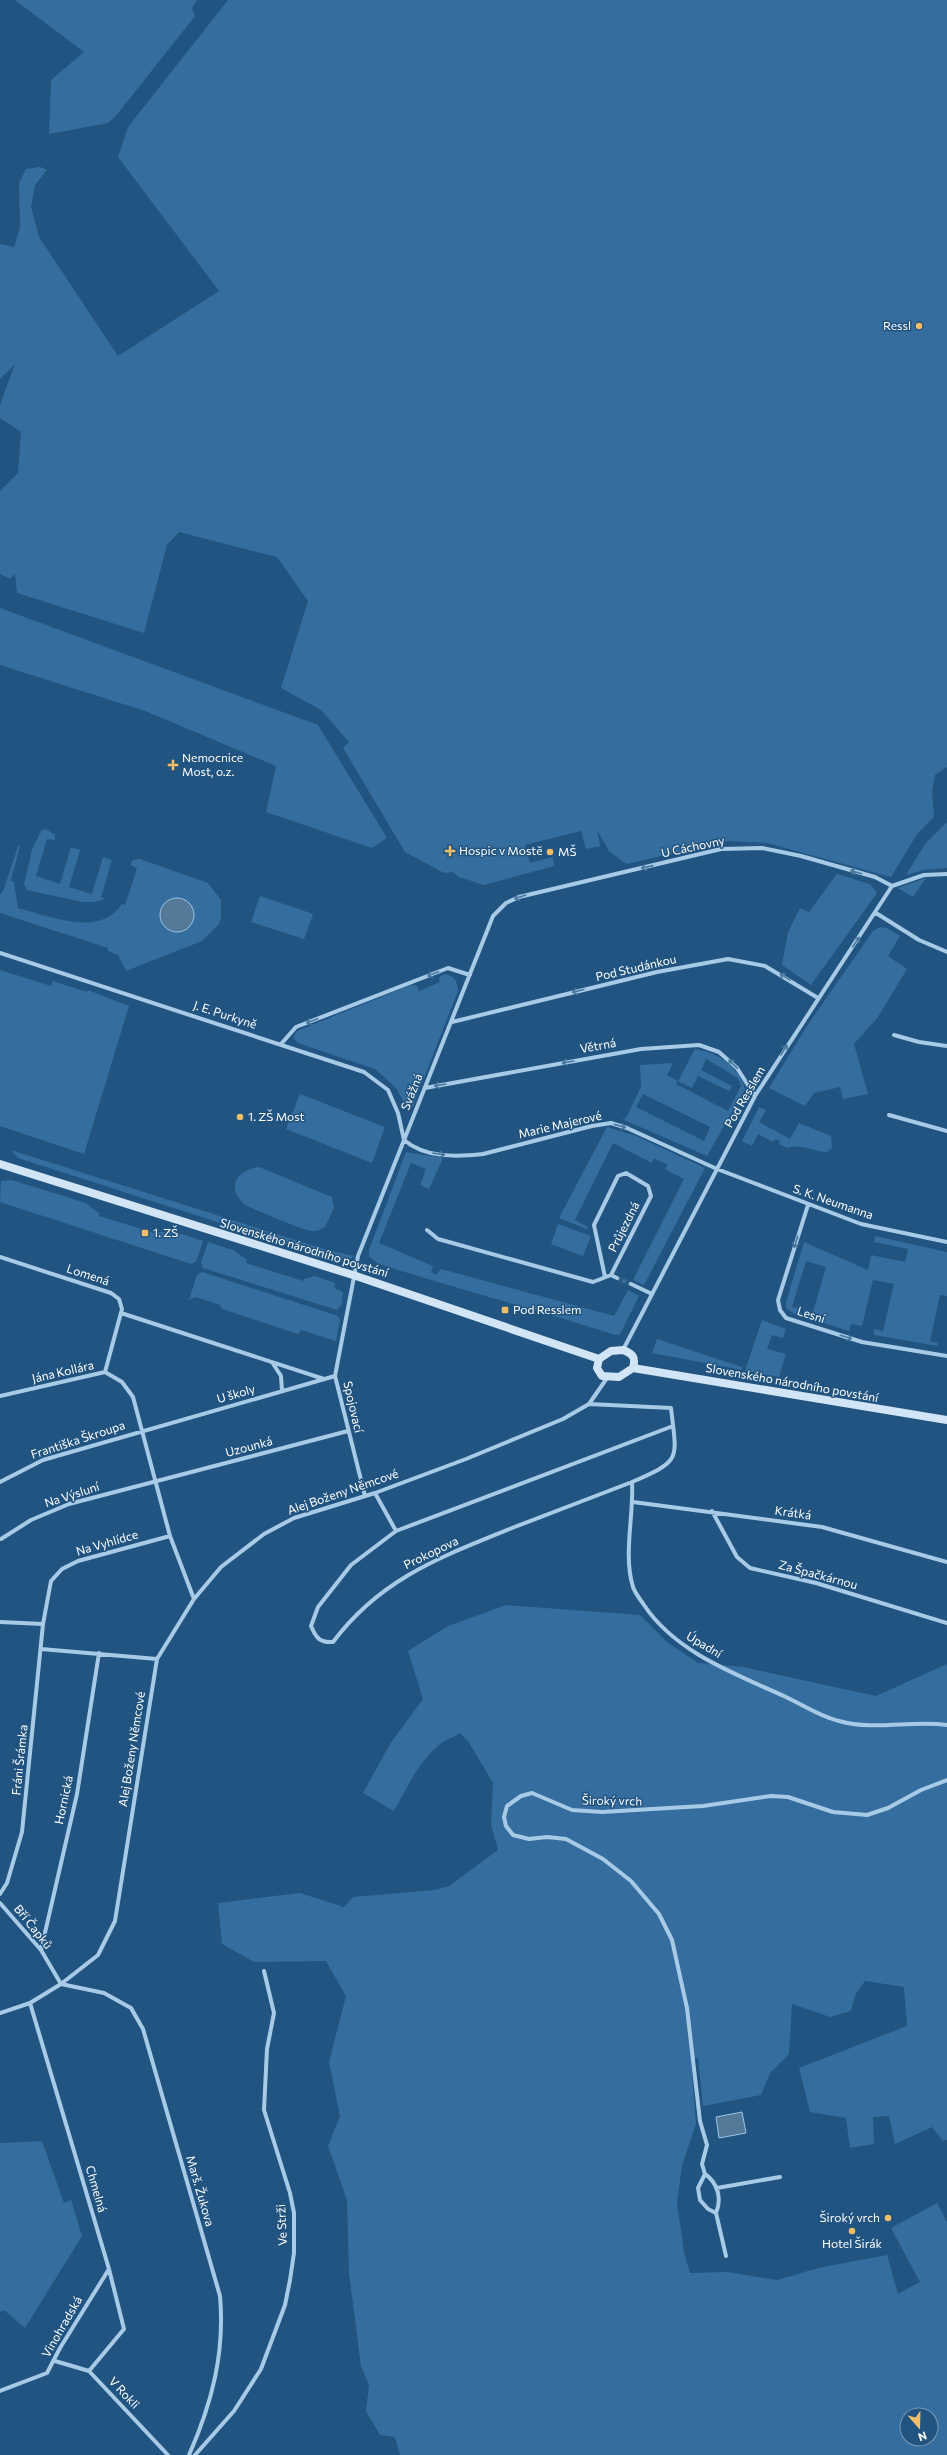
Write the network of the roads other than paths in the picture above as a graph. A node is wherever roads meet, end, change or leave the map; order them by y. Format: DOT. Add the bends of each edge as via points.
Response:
graph roads {
  1 [pos="947,874"];
  2 [pos="892,886"];
  3 [pos="876,913"];
  4 [pos="493,916"];
  5 [pos="947,952"];
  6 [pos="0,953"];
  7 [pos="470,975"];
  8 [pos="818,998"];
  9 [pos="452,1022"];
  10 [pos="894,1035"];
  11 [pos="281,1044"];
  12 [pos="947,1046"];
  13 [pos="425,1088"];
  14 [pos="755,1096"];
  15 [pos="889,1115"];
  16 [pos="947,1131"];
  17 [pos="404,1140"];
  18 [pos="0,1164"];
  19 [pos="717,1169"];
  20 [pos="808,1205"];
  21 [pos="427,1230"];
  22 [pos="947,1242"];
  23 [pos="0,1257"];
  24 [pos="611,1275"];
  25 [pos="356,1276"];
  26 [pos="605,1277"];
  27 [pos="617,1278"];
  28 [pos="631,1284"];
  29 [pos="652,1294"];
  30 [pos="121,1313"];
  31 [pos="623,1350"];
  32 [pos="947,1356"];
  33 [pos="599,1359"];
  34 [pos="272,1362"];
  35 [pos="633,1368"];
  36 [pos="105,1372"];
  37 [pos="335,1376"];
  38 [pos="607,1378"];
  39 [pos="325,1379"];
  40 [pos="282,1391"];
  41 [pos="0,1396"];
  42 [pos="589,1404"];
  43 [pos="947,1420"];
  44 [pos="673,1426"];
  45 [pos="142,1431"];
  46 [pos="348,1431"];
  47 [pos="0,1482"];
  48 [pos="154,1482"];
  49 [pos="632,1482"];
  50 [pos="375,1493"];
  51 [pos="366,1496"];
  52 [pos="633,1502"];
  53 [pos="712,1511"];
  54 [pos="396,1531"];
  55 [pos="170,1536"];
  56 [pos="1,1539"];
  57 [pos="947,1562"];
  58 [pos="194,1599"];
  59 [pos="0,1622"];
  60 [pos="947,1623"];
  61 [pos="43,1624"];
  62 [pos="41,1648"];
  63 [pos="99,1653"];
  64 [pos="157,1659"];
  65 [pos="947,1725"];
  66 [pos="947,1780"];
  67 [pos="0,1894"];
  68 [pos="0,1903"];
  69 [pos="41,1950"];
  70 [pos="264,1971"];
  71 [pos="61,1984"];
  72 [pos="30,2003"];
  73 [pos="0,2013"];
  74 [pos="704,2174"];
  75 [pos="780,2178"];
  76 [pos="717,2188"];
  77 [pos="716,2213"];
  78 [pos="726,2256"];
  79 [pos="109,2269"];
  80 [pos="55,2361"];
  81 [pos="89,2371"];
  82 [pos="0,2391"];
  83 [pos="168,2455"];
  84 [pos="188,2455"];
  85 [pos="194,2455"];
  1 -- 2 [label="street" via="924,875"];
  2 -- 3 [label="street, Pod Resslem"];
  2 -- 4 [label="street, U Cáchovny, one-way" via="875,877 800,856 762,848 721,849 519,897 506,903"];
  3 -- 5 [label="street" via="919,940"];
  8 -- 3 [label="street, Pod Resslem, one-way"];
  4 -- 7 [label="street, Svážná"];
  6 -- 11 [label="street, J. E. Purkyně"];
  7 -- 9 [label="street, Svážná"];
  7 -- 11 [label="street, one-way" via="448,968 296,1027"];
  8 -- 9 [label="street, Pod Studánkou, one-way" via="765,966 728,959 657,972"];
  14 -- 8 [label="street, Pod Resslem, one-way"];
  9 -- 13 [label="street, Svážná"];
  10 -- 12 [label="street"];
  11 -- 17 [label="street, J. E. Purkyně" via="364,1072 388,1090 398,1113"];
  14 -- 13 [label="street, Větrná, one-way" via="737,1068 720,1052 699,1045 641,1049"];
  13 -- 17 [label="street, Svážná"];
  14 -- 19 [label="street, Pod Resslem"];
  15 -- 16 [label="street"];
  17 -- 19 [label="street, Marie Majerové, one-way" via="415,1150 439,1155 465,1156 483,1154 611,1123"];
  17 -- 25 [label="street, Svážná" via="358,1256"];
  18 -- 25 [label="street, Slovenského národního povstání"];
  19 -- 20 [label="street, S. K. Neumanna"];
  19 -- 29 [label="street, Pod Resslem"];
  20 -- 22 [label="street, S. K. Neumanna" via="861,1224"];
  20 -- 32 [label="street, Lesní, one-way" via="778,1300 780,1310 786,1318 862,1342"];
  21 -- 26 [label="street" via="438,1239 592,1282"];
  23 -- 30 [label="street, Lomená" via="111,1293 119,1299"];
  24 -- 26 [label="street"];
  24 -- 26 [label="street, Průjezdná" via="651,1196 648,1186 626,1173 618,1176 594,1225"];
  24 -- 27 [label="street"];
  25 -- 33 [label="street, Slovenského národního povstání"];
  25 -- 37 [label="street, Spojovací"];
  28 -- 29 [label="street"];
  29 -- 31 [label="street, Pod Resslem"];
  30 -- 34 [label="street"];
  30 -- 36 [label="street"];
  31 -- 33 [label="street" via="611,1351"];
  31 -- 35 [label="street" via="632,1354 635,1360"];
  33 -- 38 [label="street" via="597,1368 602,1376"];
  34 -- 39 [label="street"];
  34 -- 40 [label="street" via="281,1376"];
  35 -- 38 [label="street" via="619,1377"];
  35 -- 43 [label="street, Slovenského národního povstání"];
  36 -- 41 [label="street, Jána Kollára"];
  36 -- 45 [label="street, Jána Kollára" via="122,1382 133,1397"];
  37 -- 39 [label="street, U školy"];
  37 -- 46 [label="street, Spojovací"];
  38 -- 42 [label="street, Alej Boženy Němcové"];
  39 -- 40 [label="street, U školy"];
  40 -- 45 [label="street, U školy"];
  42 -- 44 [label="street, Prokopova" via="671,1408"];
  42 -- 50 [label="street, Alej Boženy Němcové" via="542,1428"];
  44 -- 49 [label="street, Prokopova" via="676,1450 672,1459 660,1469"];
  44 -- 54 [label="street, Prokopova"];
  45 -- 47 [label="street, Františka Škroupa" via="43,1460"];
  45 -- 48 [label="street, Jána Kollára"];
  46 -- 48 [label="street, Uzounká"];
  46 -- 51 [label="street, Spojovací"];
  48 -- 55 [label="street, Jána Kollára"];
  48 -- 56 [label="street, Na Výsluní" via="69,1504 31,1520"];
  49 -- 52 [label="street, Úpadní"];
  49 -- 54 [label="street, Prokopova" via="435,1559 398,1580 348,1621 333,1642 324,1643 316,1637 311,1626 318,1607 351,1566"];
  50 -- 51 [label="street, Alej Boženy Němcové"];
  50 -- 54 [label="street"];
  51 -- 58 [label="street, Alej Boženy Němcové" via="294,1518 264,1534 221,1567"];
  52 -- 53 [label="street, Krátká"];
  52 -- 65 [label="street, Úpadní" via="628,1569 634,1589 652,1617 674,1638 725,1669 838,1721 884,1726 931,1723"];
  53 -- 57 [label="street, Krátká" via="822,1527"];
  53 -- 60 [label="street, Za Špačkárnou" via="736,1557 750,1568 816,1583"];
  55 -- 58 [label="street, Jána Kollára"];
  55 -- 61 [label="street, Na Vyhlídce" via="78,1560 62,1570 51,1581"];
  58 -- 64 [label="street, Alej Boženy Němcové"];
  59 -- 61 [label="street"];
  61 -- 62 [label="street, Fráni Šrámka"];
  62 -- 63 [label="street"];
  62 -- 67 [label="street, Fráni Šrámka" via="22,1832 7,1883"];
  63 -- 64 [label="street"];
  63 -- 69 [label="street, Hornická" via="77,1794"];
  64 -- 71 [label="street, Alej Boženy Němcové" via="115,1922 98,1956"];
  66 -- 74 [label="street, Široký vrch" via="921,1790 888,1808 867,1815 833,1812 788,1797 771,1796 703,1806 602,1812 572,1810 532,1793 521,1796 507,1806 504,1817 506,1826 513,1835 529,1839 566,1839 576,1843 603,1859 631,1881 659,1914 672,1940 687,2008 700,2121 707,2145 702,2164"];
  68 -- 69 [label="street, Bří Čapků"];
  69 -- 71 [label="street, Bří Čapků"];
  70 -- 85 [label="street, Ve Strži" via="274,2013 267,2049 264,2110 294,2213 294,2252 290,2280 285,2305 261,2369 234,2411"];
  71 -- 72 [label="street, Alej Boženy Němcové"];
  71 -- 84 [label="street, Marš. Žukova" via="104,1993 131,2008 143,2029 220,2296 222,2342 213,2389 203,2424"];
  72 -- 73 [label="street, Alej Boženy Němcové"];
  72 -- 79 [label="street, Chmelná"];
  74 -- 76 [label="street" via="713,2179"];
  74 -- 77 [label="street, Široký vrch" via="698,2188 700,2200 708,2210"];
  75 -- 76 [label="street"];
  76 -- 77 [label="street" via="719,2203"];
  77 -- 78 [label="street"];
  79 -- 80 [label="street, Vinohradská" via="60,2348"];
  79 -- 81 [label="street, Chmelná" via="124,2329"];
  80 -- 81 [label="street"];
  80 -- 82 [label="street, Vinohradská" via="48,2374"];
  81 -- 83 [label="street, V Rokli"];
}
